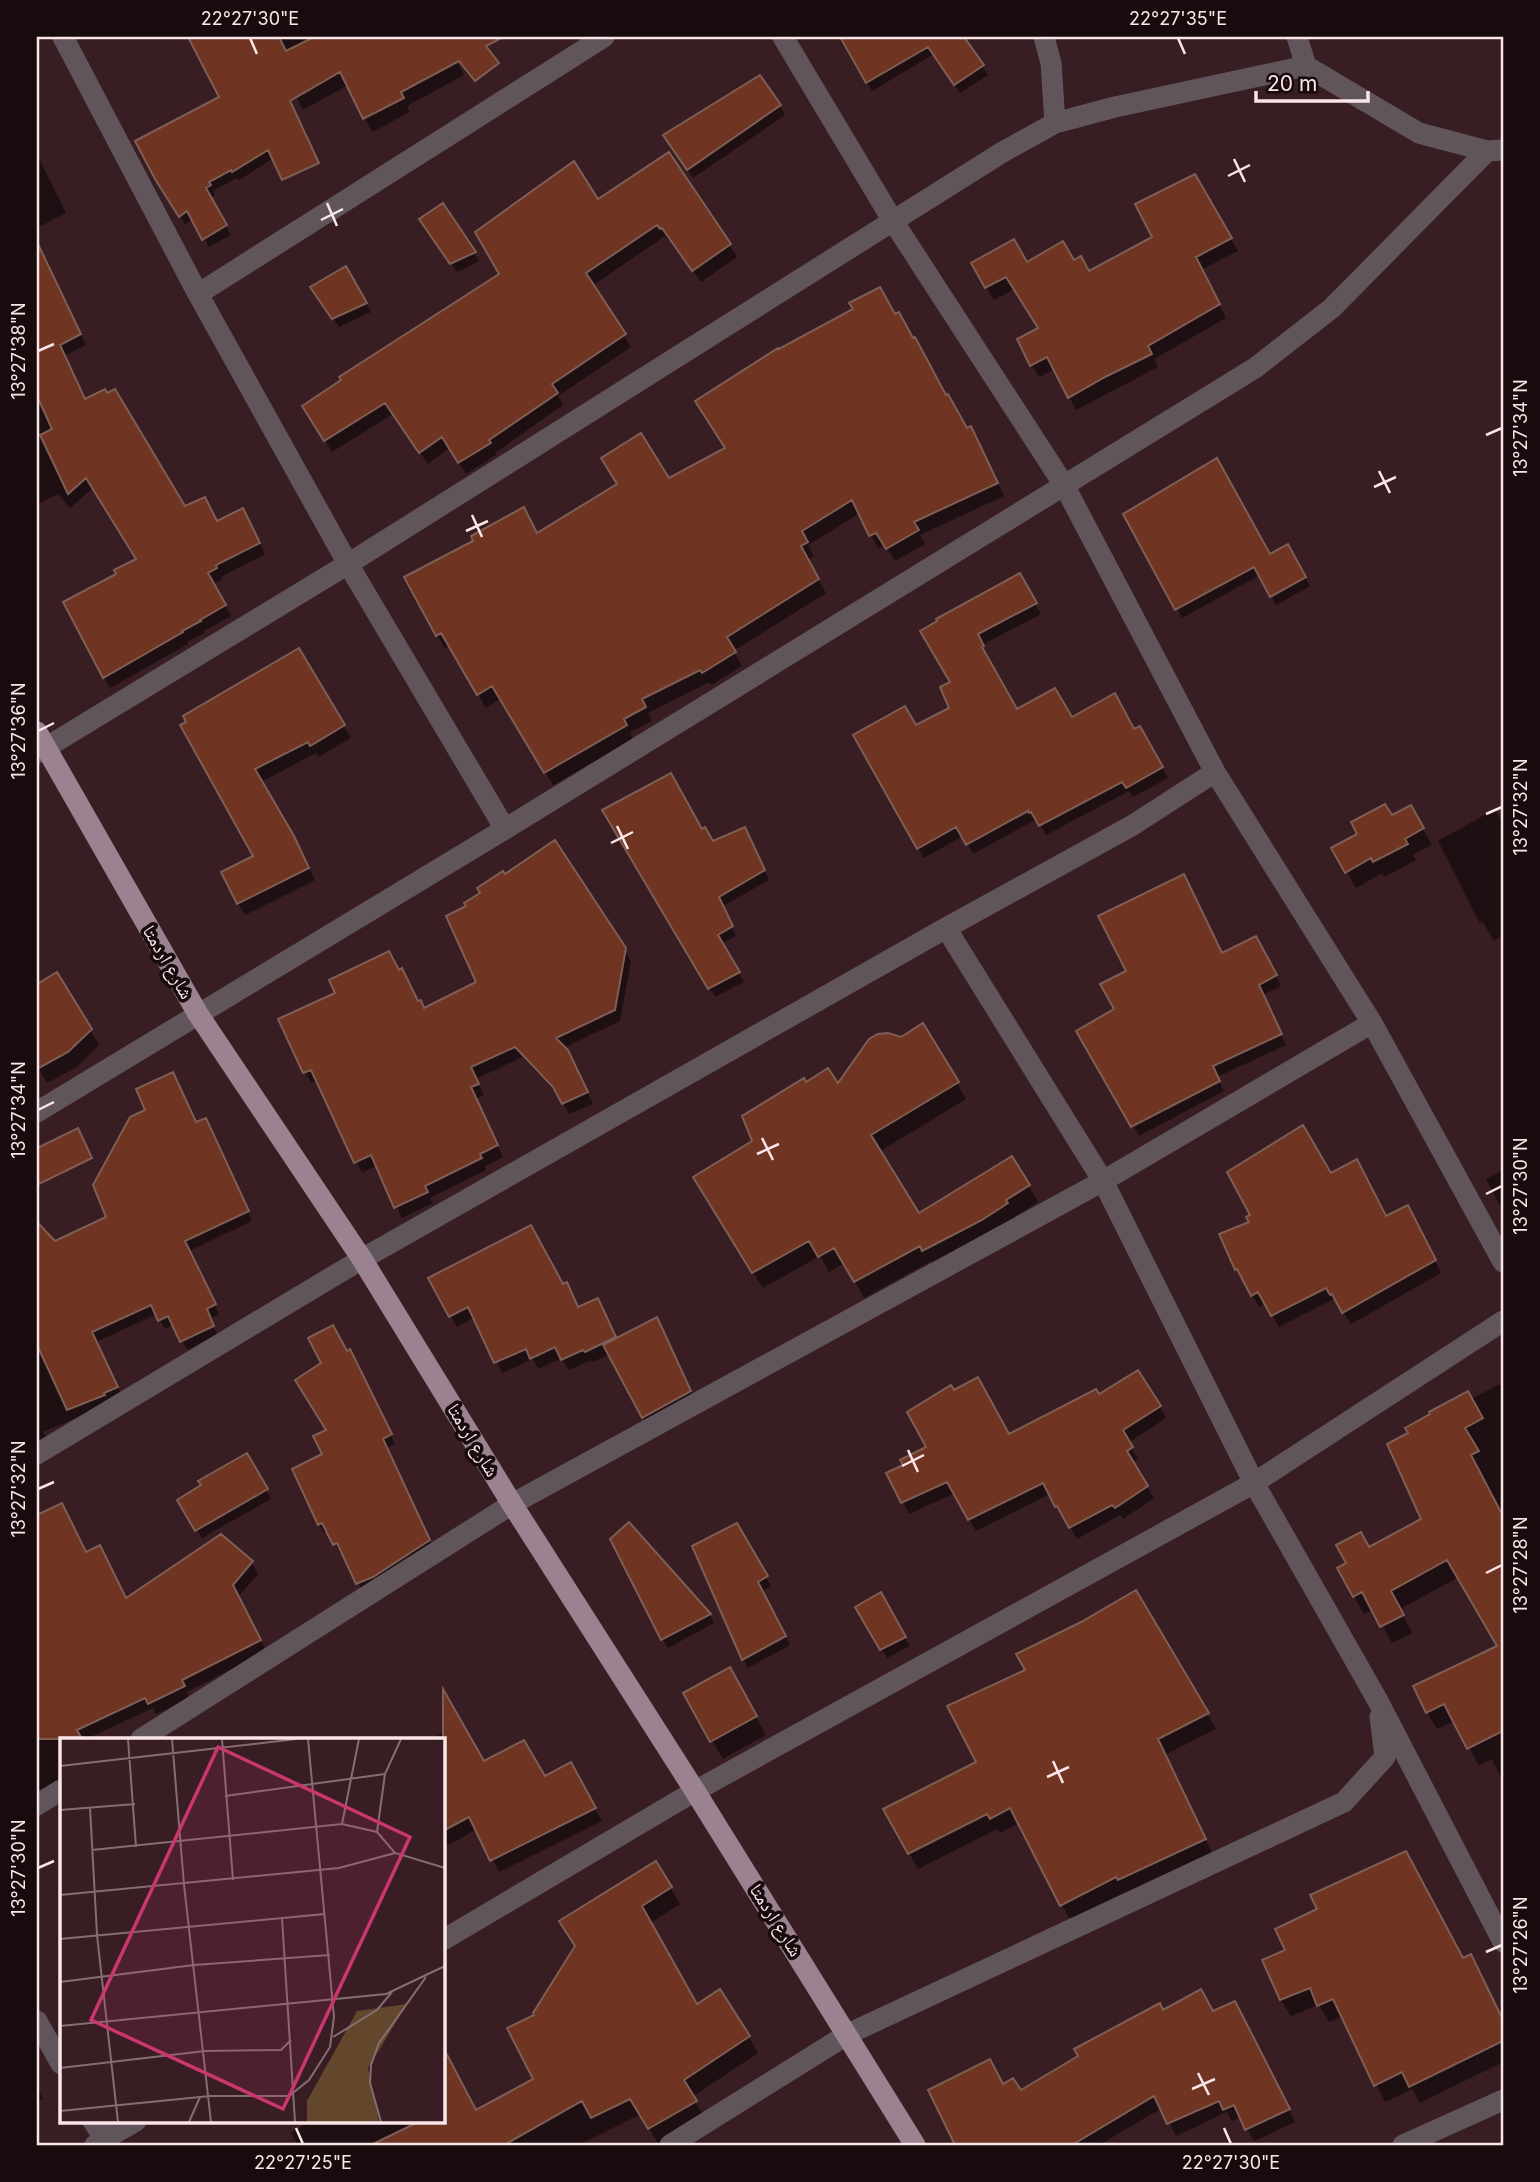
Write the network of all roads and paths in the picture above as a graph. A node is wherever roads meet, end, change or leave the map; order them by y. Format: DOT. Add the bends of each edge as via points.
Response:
graph roads {
  1 [pos="63,37"];
  2 [pos="604,37"];
  3 [pos="783,37"];
  4 [pos="1044,37"];
  5 [pos="1297,37"];
  6 [pos="1307,65"];
  7 [pos="1055,123"];
  8 [pos="1495,151"];
  9 [pos="893,221"];
  10 [pos="198,294"];
  11 [pos="1064,485"];
  12 [pos="348,564"];
  13 [pos="40,745"];
  14 [pos="1215,772"];
  15 [pos="505,829"];
  16 [pos="946,928"];
  17 [pos="198,1014"];
  18 [pos="1372,1023"];
  19 [pos="37,1112"];
  20 [pos="1103,1181"];
  21 [pos="362,1259"];
  22 [pos="1503,1262"];
  23 [pos="1503,1321"];
  24 [pos="37,1454"];
  25 [pos="1254,1483"];
  26 [pos="512,1504"];
  27 [pos="1378,1701"];
  28 [pos="143,1738"];
  29 [pos="60,1791"];
  30 [pos="695,1791"];
  31 [pos="37,1805"];
  32 [pos="444,1939"];
  33 [pos="1503,1942"];
  34 [pos="37,2021"];
  35 [pos="848,2034"];
  36 [pos="60,2062"];
  37 [pos="1503,2100"];
  38 [pos="93,2122"];
  39 [pos="134,2122"];
  40 [pos="102,2143"];
  41 [pos="670,2145"];
  42 [pos="915,2145"];
  43 [pos="1403,2145"];
  1 -- 10 [label="street"];
  2 -- 10 [label="street"];
  3 -- 9 [label="street"];
  4 -- 7 [label="street" via="1051,63"];
  5 -- 6 [label="street"];
  6 -- 7 [label="street"];
  6 -- 8 [label="street" via="1419,133"];
  7 -- 9 [label="street"];
  8 -- 11 [label="street" via="1332,308 1255,368"];
  9 -- 11 [label="street"];
  9 -- 12 [label="street"];
  10 -- 12 [label="street"];
  11 -- 14 [label="street"];
  11 -- 15 [label="street"];
  12 -- 13 [label="street"];
  12 -- 15 [label="street"];
  13 -- 17 [label="main road, شارع اردمتا"];
  14 -- 16 [label="street" via="1133,825"];
  14 -- 18 [label="street"];
  15 -- 17 [label="street"];
  16 -- 20 [label="street"];
  16 -- 21 [label="street"];
  17 -- 19 [label="street"];
  17 -- 21 [label="main road, شارع اردمتا"];
  18 -- 20 [label="street"];
  18 -- 22 [label="street"];
  20 -- 25 [label="street"];
  20 -- 26 [label="street"];
  21 -- 24 [label="street"];
  21 -- 26 [label="main road, شارع اردمتا"];
  23 -- 25 [label="street"];
  25 -- 27 [label="street"];
  25 -- 30 [label="street"];
  26 -- 28 [label="street"];
  26 -- 30 [label="main road, شارع اردمتا"];
  27 -- 33 [label="street"];
  27 -- 35 [label="street" via="1385,1757 1344,1802"];
  29 -- 31 [label="street"];
  30 -- 32 [label="street"];
  30 -- 35 [label="main road, شارع اردمتا"];
  34 -- 36 [label="street"];
  35 -- 41 [label="street"];
  35 -- 42 [label="main road, شارع اردمتا"];
  37 -- 43 [label="street"];
  38 -- 40 [label="street"];
  39 -- 40 [label="street"];
}
